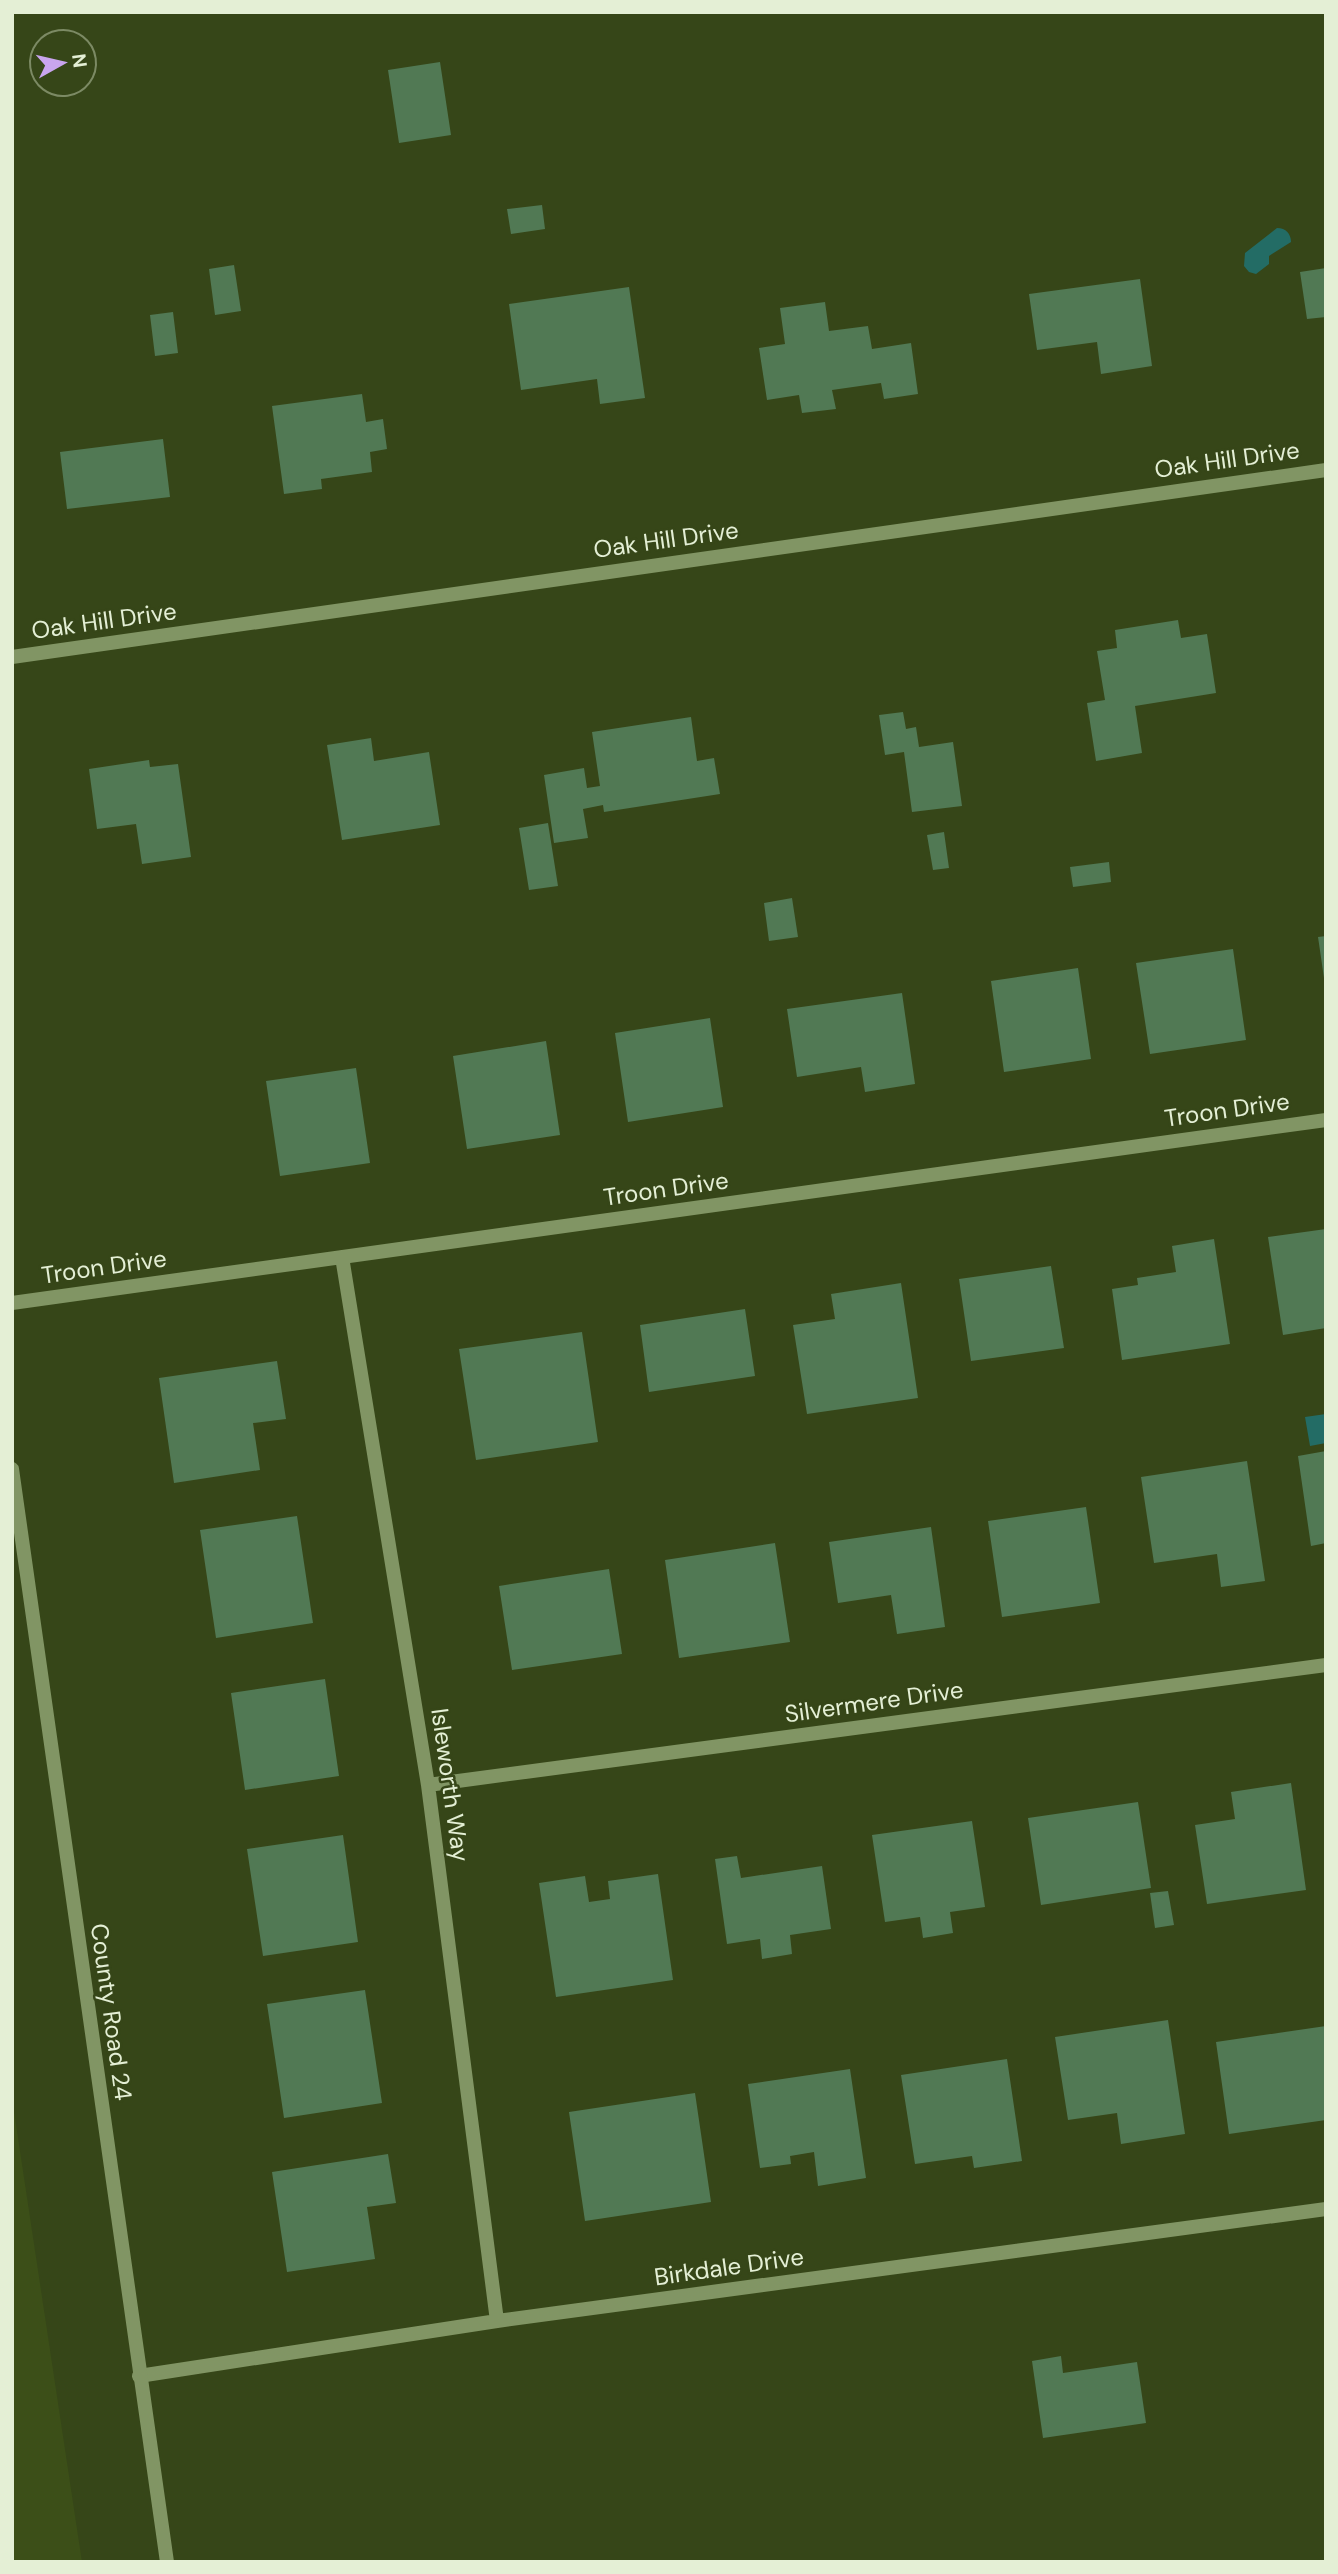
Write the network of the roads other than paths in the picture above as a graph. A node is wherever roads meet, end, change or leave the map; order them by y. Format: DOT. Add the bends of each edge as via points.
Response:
graph roads {
  1 [pos="1326,470"];
  2 [pos="12,657"];
  3 [pos="1326,1120"];
  4 [pos="342,1257"];
  5 [pos="12,1303"];
  6 [pos="12,1469"];
  7 [pos="1326,1665"];
  8 [pos="428,1784"];
  9 [pos="1326,2209"];
  10 [pos="497,2322"];
  11 [pos="139,2376"];
  12 [pos="167,2562"];
  1 -- 2 [label="street, Oak Hill Drive"];
  3 -- 4 [label="street, Troon Drive"];
  4 -- 5 [label="street, Troon Drive"];
  4 -- 8 [label="street, Isleworth Way"];
  6 -- 11 [label="street, County Road 24"];
  7 -- 8 [label="street, Silvermere Drive"];
  8 -- 10 [label="street, Isleworth Way"];
  9 -- 10 [label="street, Birkdale Drive"];
  10 -- 11 [label="street, Birkdale Drive"];
  11 -- 12 [label="street, County Road 24"];
}
